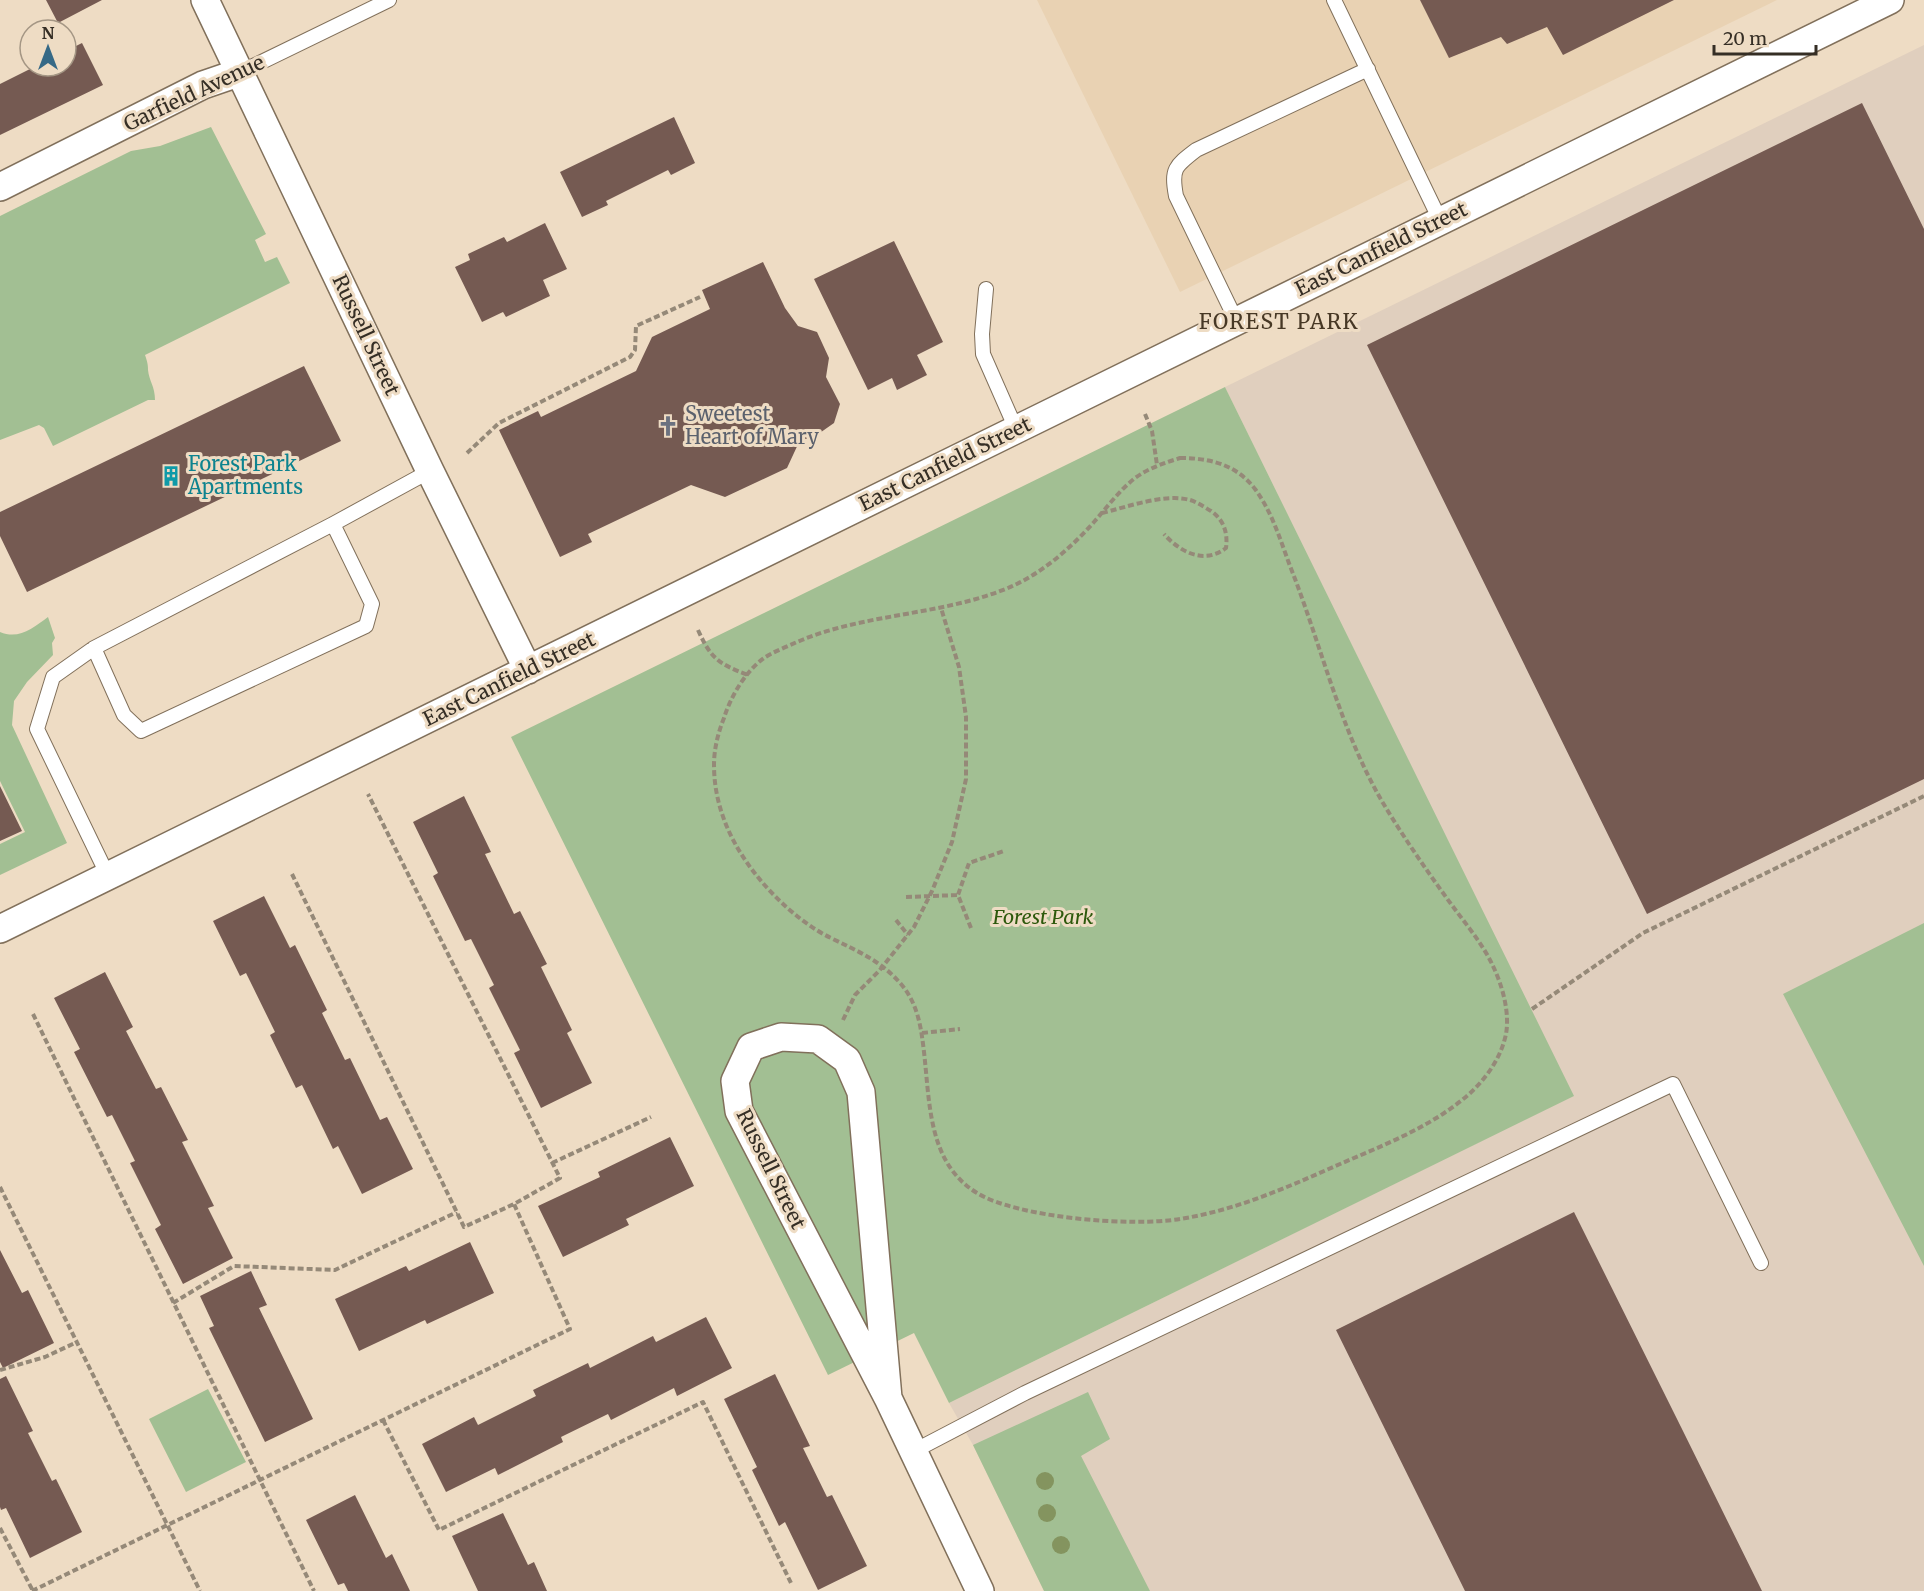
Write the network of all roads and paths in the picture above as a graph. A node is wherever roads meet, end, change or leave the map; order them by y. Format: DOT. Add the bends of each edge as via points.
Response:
graph roads {
  1 [pos="205,0"];
  2 [pos="389,0"];
  3 [pos="1334,0"];
  4 [pos="1890,0"];
  5 [pos="1368,69"];
  6 [pos="241,72"];
  7 [pos="0,187"];
  8 [pos="1440,220"];
  9 [pos="986,290"];
  10 [pos="700,297"];
  11 [pos="1236,320"];
  12 [pos="1145,414"];
  13 [pos="1016,429"];
  14 [pos="467,453"];
  15 [pos="1157,465"];
  16 [pos="430,471"];
  17 [pos="1101,513"];
  18 [pos="333,524"];
  19 [pos="1164,534"];
  20 [pos="941,608"];
  21 [pos="698,630"];
  22 [pos="94,648"];
  23 [pos="528,670"];
  24 [pos="748,675"];
  25 [pos="368,794"];
  26 [pos="1924,796"];
  27 [pos="1004,851"];
  28 [pos="292,874"];
  29 [pos="108,876"];
  30 [pos="929,896"];
  31 [pos="958,896"];
  32 [pos="906,897"];
  33 [pos="896,920"];
  34 [pos="971,928"];
  35 [pos="0,929"];
  36 [pos="908,935"];
  37 [pos="883,966"];
  38 [pos="1532,1009"];
  39 [pos="33,1014"];
  40 [pos="960,1029"];
  41 [pos="921,1033"];
  42 [pos="830,1048"];
  43 [pos="651,1117"];
  44 [pos="552,1163"];
  45 [pos="0,1187"];
  46 [pos="514,1204"];
  47 [pos="457,1212"];
  48 [pos="1761,1263"];
  49 [pos="173,1303"];
  50 [pos="77,1342"];
  51 [pos="0,1370"];
  52 [pos="888,1398"];
  53 [pos="383,1420"];
  54 [pos="915,1451"];
  55 [pos="259,1480"];
  56 [pos="168,1525"];
  57 [pos="0,1528"];
  58 [pos="791,1583"];
  59 [pos="32,1591"];
  60 [pos="200,1591"];
  61 [pos="314,1591"];
  62 [pos="980,1591"];
  1 -- 6 [label="street, Russell Street"];
  2 -- 6 [label="lane, Garfield Avenue"];
  3 -- 5 [label="lane"];
  4 -- 8 [label="street, East Canfield Street"];
  5 -- 8 [label="lane"];
  5 -- 11 [label="lane" via="1196,150 1177,164 1173,178 1176,196"];
  6 -- 7 [label="street, Garfield Avenue" via="203,85"];
  6 -- 16 [label="street, Russell Street"];
  8 -- 11 [label="street, East Canfield Street"];
  9 -- 13 [label="lane" via="983,354"];
  10 -- 14 [label="path" via="636,327 635,350 630,357 499,423"];
  11 -- 13 [label="street, East Canfield Street"];
  12 -- 15 [label="path"];
  13 -- 23 [label="street, East Canfield Street"];
  15 -- 17 [label="path" via="1132,480"];
  15 -- 41 [label="path" via="1179,459 1215,461 1242,475 1269,511 1373,786 1398,829 1491,960 1500,982 1506,1017 1507,1032 1498,1058 1467,1096 1434,1120 1378,1148 1231,1208 1177,1220 1142,1222 1021,1210 979,1194 958,1178 947,1166 936,1138"];
  16 -- 18 [label="lane"];
  16 -- 23 [label="street, Russell Street"];
  17 -- 19 [label="path" via="1147,502 1193,500 1223,523 1226,548 1205,558 1176,547"];
  17 -- 20 [label="path" via="1039,572 1009,588"];
  18 -- 22 [label="lane"];
  18 -- 22 [label="lane" via="372,604 366,626 141,731 124,715"];
  20 -- 24 [label="path" via="828,630 765,658"];
  20 -- 30 [label="path" via="959,667 966,717 966,779 952,842"];
  21 -- 24 [label="path" via="706,649 716,659"];
  22 -- 29 [label="lane" via="53,677 37,729"];
  23 -- 29 [label="street, East Canfield Street"];
  24 -- 37 [label="path" via="728,706 714,760 723,822 736,846 782,903 825,935"];
  25 -- 44 [label="path"];
  26 -- 38 [label="path" via="1643,933"];
  27 -- 31 [label="path" via="969,863"];
  28 -- 47 [label="path"];
  29 -- 35 [label="street, East Canfield Street"];
  30 -- 31 [label="path"];
  30 -- 32 [label="path"];
  30 -- 36 [label="path"];
  31 -- 34 [label="path"];
  33 -- 36 [label="path"];
  36 -- 37 [label="path"];
  37 -- 41 [label="path" via="907,990 917,1010"];
  37 -- 42 [label="path" via="855,995"];
  39 -- 49 [label="path"];
  40 -- 41 [label="path"];
  42 -- 52 [label="street, Russell Street" via="847,1060 861,1092"];
  42 -- 52 [label="street, Russell Street" via="818,1039 781,1036 751,1047 735,1081 739,1110"];
  43 -- 44 [label="path"];
  44 -- 46 [label="path" via="560,1178"];
  45 -- 50 [label="path"];
  46 -- 47 [label="path" via="464,1227"];
  46 -- 53 [label="path" via="570,1329"];
  47 -- 49 [label="path" via="335,1270 234,1266"];
  48 -- 54 [label="lane" via="1673,1084 1026,1393"];
  49 -- 55 [label="path"];
  50 -- 51 [label="path" via="45,1357"];
  50 -- 56 [label="path"];
  52 -- 54 [label="street, Russell Street"];
  53 -- 55 [label="path"];
  53 -- 58 [label="path" via="439,1530 703,1402"];
  54 -- 62 [label="street, Russell Street"];
  55 -- 56 [label="path"];
  55 -- 61 [label="path"];
  56 -- 59 [label="path"];
  56 -- 60 [label="path"];
  57 -- 59 [label="path"];
}
